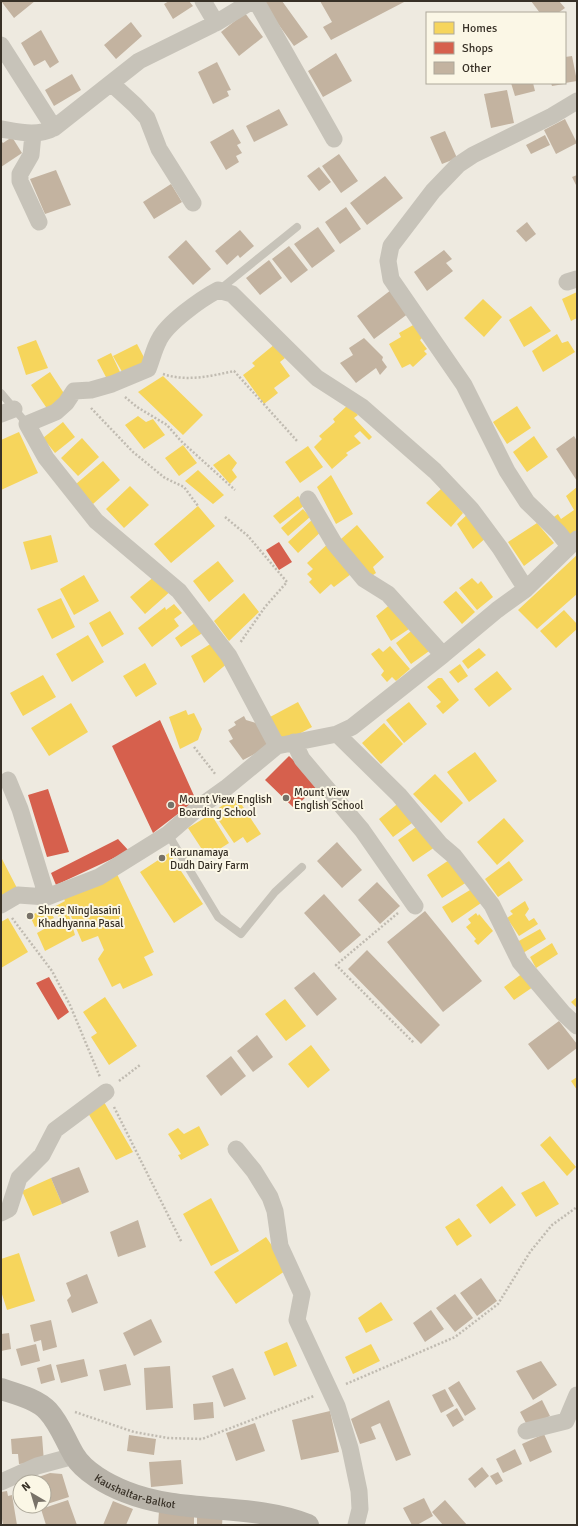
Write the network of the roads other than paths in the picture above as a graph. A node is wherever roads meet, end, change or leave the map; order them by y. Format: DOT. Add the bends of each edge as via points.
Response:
graph roads {
  1 [pos="203,1"];
  2 [pos="252,1"];
  3 [pos="256,1"];
  4 [pos="216,23"];
  5 [pos="1,45"];
  6 [pos="112,84"];
  7 [pos="577,101"];
  8 [pos="54,128"];
  9 [pos="1,129"];
  10 [pos="33,134"];
  11 [pos="334,138"];
  12 [pos="193,203"];
  13 [pos="39,222"];
  14 [pos="296,227"];
  15 [pos="218,290"];
  16 [pos="1,393"];
  17 [pos="8,412"];
  18 [pos="27,424"];
  19 [pos="308,499"];
  20 [pos="573,542"];
  21 [pos="526,589"];
  22 [pos="443,655"];
  23 [pos="337,734"];
  24 [pos="294,742"];
  25 [pos="277,746"];
  26 [pos="8,780"];
  27 [pos="168,834"];
  28 [pos="302,866"];
  29 [pos="47,897"];
  30 [pos="2,905"];
  31 [pos="415,906"];
  32 [pos="577,1026"];
  33 [pos="106,1092"];
  34 [pos="236,1149"];
  35 [pos="1,1213"];
  36 [pos="1,1389"];
  37 [pos="577,1395"];
  38 [pos="526,1431"];
  39 [pos="74,1456"];
  40 [pos="1,1482"];
  41 [pos="308,1525"];
  42 [pos="356,1525"];
  1 -- 4 [label="street"];
  2 -- 4 [label="street"];
  3 -- 11 [label="street"];
  4 -- 6 [label="street" via="139,61"];
  5 -- 8 [label="street"];
  6 -- 8 [label="street"];
  6 -- 12 [label="street" via="147,118 159,149"];
  7 -- 20 [label="street" via="458,165 433,191 391,246 388,261 391,279 464,385 507,471 527,502 558,532"];
  8 -- 10 [label="street"];
  9 -- 10 [label="street"];
  10 -- 13 [label="street" via="31,155 20,174 20,181"];
  14 -- 15 [label="lane"];
  15 -- 18 [label="street" via="200,300 178,318 159,339 148,369 112,384 91,390 74,391 56,412"];
  15 -- 21 [label="street" via="232,294 317,378 362,407 435,471 471,509"];
  16 -- 17 [label="lane"];
  17 -- 18 [label="lane"];
  18 -- 25 [label="street" via="46,458 96,521 179,591 229,656"];
  19 -- 22 [label="street" via="334,543 364,579 388,594"];
  20 -- 21 [label="street"];
  21 -- 22 [label="street" via="496,610"];
  22 -- 23 [label="street" via="352,726"];
  23 -- 24 [label="street"];
  23 -- 32 [label="street" via="399,795 440,844 454,856 492,905 520,962"];
  24 -- 25 [label="street"];
  24 -- 31 [label="street" via="302,759 362,830"];
  25 -- 27 [label="street"];
  26 -- 29 [label="street"];
  27 -- 28 [label="lane" via="218,917 241,934 275,892"];
  27 -- 29 [label="street" via="99,877"];
  29 -- 30 [label="street" via="18,895"];
  33 -- 35 [label="street" via="55,1130 42,1155 19,1178 9,1209"];
  34 -- 42 [label="street" via="270,1197 275,1211 280,1246 302,1294 297,1320 337,1406 350,1448 359,1491 360,1509"];
  36 -- 39 [label="main road, Kaushaltar-Balkot" via="27,1398 46,1409 59,1425"];
  37 -- 38 [label="street" via="566,1421"];
  39 -- 40 [label="street" via="37,1466"];
  39 -- 41 [label="main road, Kaushaltar-Balkot" via="104,1481 126,1492 153,1500 275,1516"];
}
